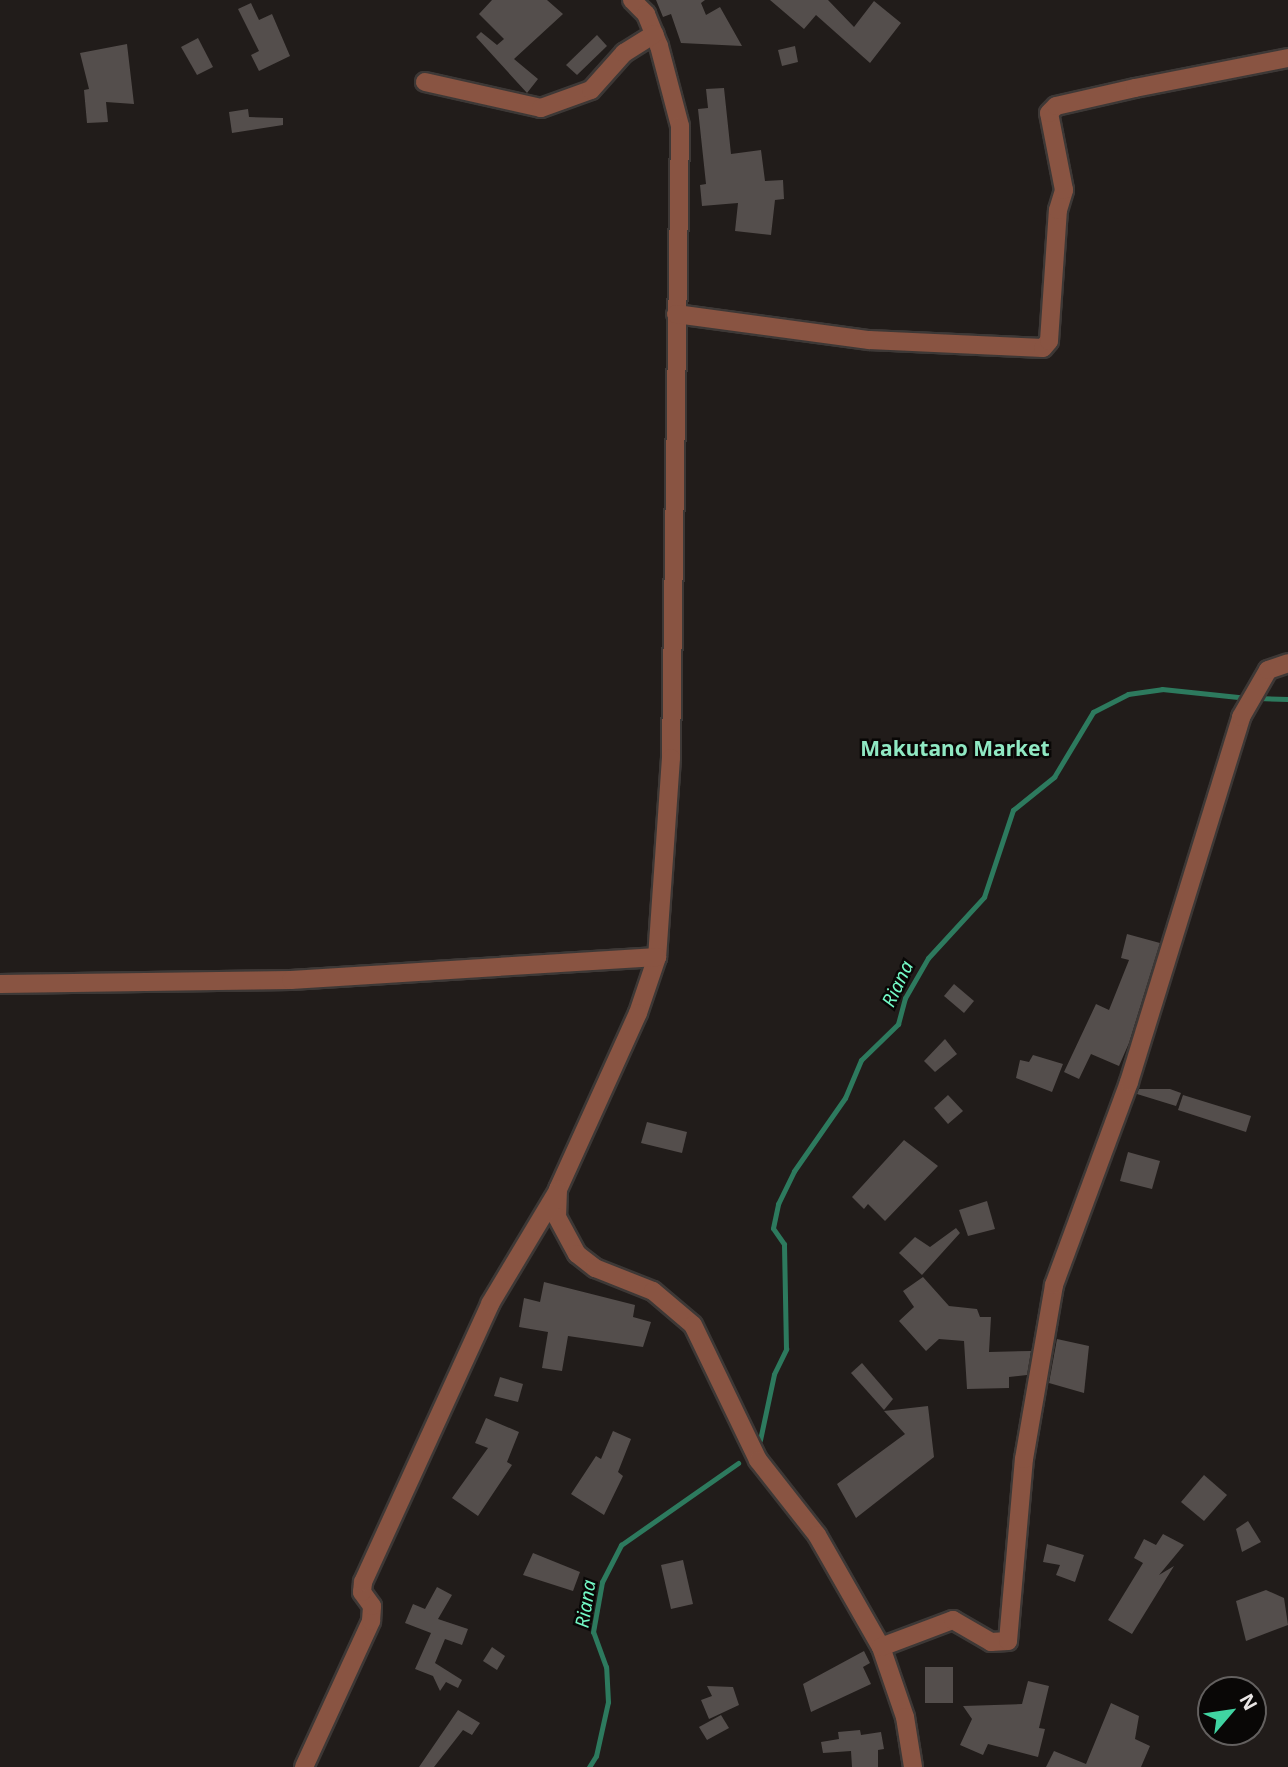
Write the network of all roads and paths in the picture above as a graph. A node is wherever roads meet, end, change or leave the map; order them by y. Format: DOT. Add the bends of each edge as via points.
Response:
graph roads {
  1 [pos="632,0"];
  2 [pos="654,34"];
  3 [pos="1288,58"];
  4 [pos="425,82"];
  5 [pos="677,314"];
  6 [pos="1288,663"];
  7 [pos="657,957"];
  8 [pos="0,984"];
  9 [pos="558,1189"];
  10 [pos="881,1647"];
  11 [pos="304,1767"];
  12 [pos="913,1767"];
  1 -- 2 [label="street" via="646,14"];
  2 -- 4 [label="street" via="624,53 591,90 541,108"];
  2 -- 5 [label="street" via="680,126"];
  3 -- 5 [label="street" via="1056,106 1049,113 1064,190 1058,210 1049,341 1043,348 869,340"];
  5 -- 7 [label="street" via="671,758"];
  6 -- 10 [label="street" via="1268,670 1241,718 1129,1082 1054,1285 1024,1459 1008,1641 991,1642 953,1620"];
  7 -- 8 [label="street" via="291,980"];
  7 -- 9 [label="street" via="638,1013"];
  9 -- 10 [label="street" via="557,1217 577,1254 595,1268 653,1291 693,1325 758,1460 817,1535"];
  9 -- 11 [label="street" via="490,1304 363,1582 362,1592 372,1606 371,1621"];
  10 -- 12 [label="street" via="897,1682"];
}
